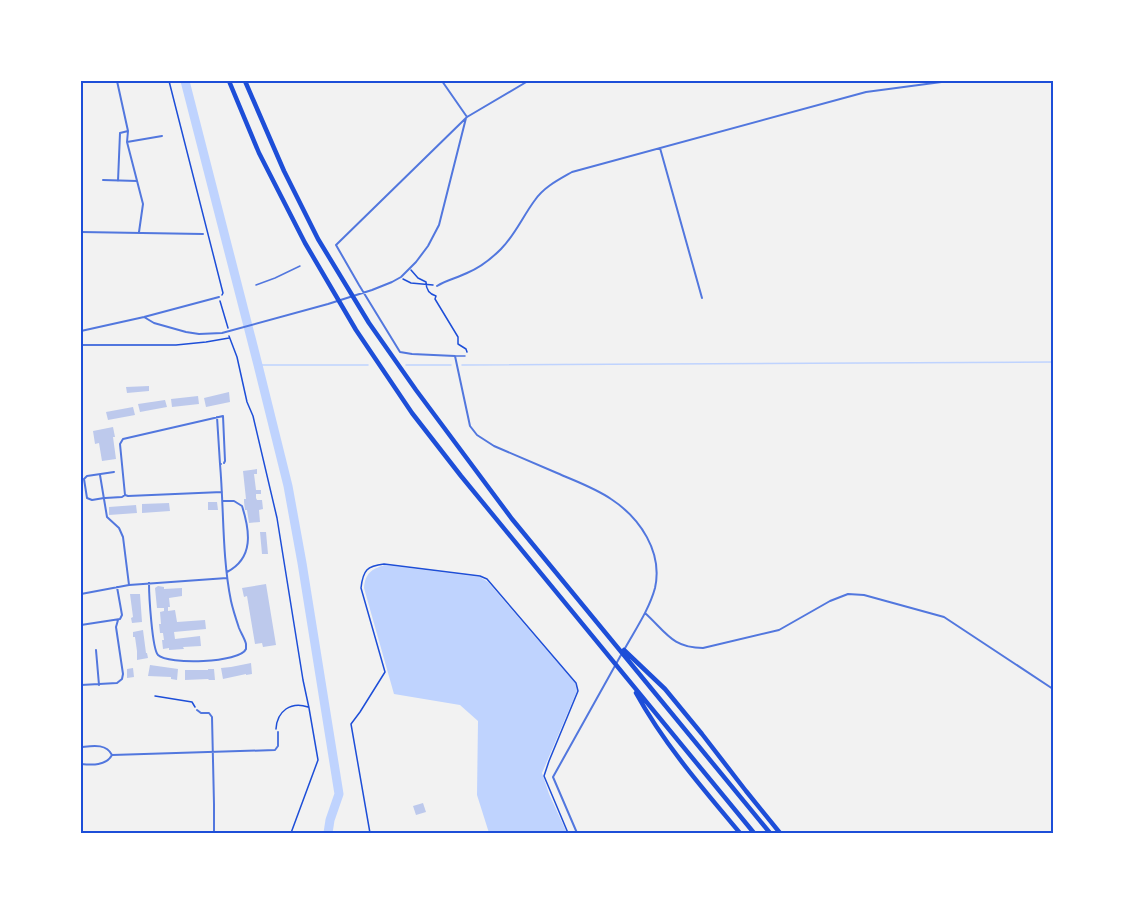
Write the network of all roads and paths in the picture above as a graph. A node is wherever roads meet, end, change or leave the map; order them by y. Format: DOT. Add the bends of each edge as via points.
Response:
graph roads {
  1 [pos="117,81"];
  2 [pos="169,81"];
  3 [pos="229,81"];
  4 [pos="244,81"];
  5 [pos="442,81"];
  6 [pos="528,81"];
  7 [pos="949,81"];
  8 [pos="466,117"];
  9 [pos="128,131"];
  10 [pos="162,136"];
  11 [pos="127,142"];
  12 [pos="660,148"];
  13 [pos="103,180"];
  14 [pos="118,181"];
  15 [pos="137,181"];
  16 [pos="81,232"];
  17 [pos="139,232"];
  18 [pos="203,234"];
  19 [pos="300,266"];
  20 [pos="410,269"];
  21 [pos="401,277"];
  22 [pos="256,285"];
  23 [pos="426,285"];
  24 [pos="437,286"];
  25 [pos="219,297"];
  26 [pos="702,298"];
  27 [pos="144,317"];
  28 [pos="81,331"];
  29 [pos="230,331"];
  30 [pos="81,345"];
  31 [pos="455,356"];
  32 [pos="465,356"];
  33 [pos="217,417"];
  34 [pos="220,464"];
  35 [pos="114,472"];
  36 [pos="100,475"];
  37 [pos="222,492"];
  38 [pos="125,495"];
  39 [pos="106,498"];
  40 [pos="223,501"];
  41 [pos="227,572"];
  42 [pos="228,578"];
  43 [pos="149,583"];
  44 [pos="129,585"];
  45 [pos="117,588"];
  46 [pos="81,594"];
  47 [pos="645,614"];
  48 [pos="118,620"];
  49 [pos="81,625"];
  50 [pos="609,636"];
  51 [pos="96,650"];
  52 [pos="631,683"];
  53 [pos="81,685"];
  54 [pos="99,685"];
  55 [pos="1053,689"];
  56 [pos="155,696"];
  57 [pos="309,708"];
  58 [pos="197,711"];
  59 [pos="278,732"];
  60 [pos="81,747"];
  61 [pos="213,752"];
  62 [pos="112,755"];
  63 [pos="81,764"];
  64 [pos="214,833"];
  65 [pos="291,833"];
  66 [pos="370,833"];
  67 [pos="568,833"];
  68 [pos="577,833"];
  69 [pos="740,833"];
  70 [pos="754,833"];
  71 [pos="770,833"];
  72 [pos="780,833"];
  1 -- 9 [label="street"];
  2 -- 25 [label="path" via="223,293"];
  3 -- 52 [label="highway" via="305,243 412,414"];
  4 -- 50 [label="highway" via="318,239 369,322 512,519"];
  5 -- 8 [label="street"];
  6 -- 8 [label="street"];
  7 -- 12 [label="street" via="866,92"];
  8 -- 20 [label="street" via="439,225"];
  8 -- 31 [label="street" via="336,245 400,352"];
  9 -- 11 [label="street"];
  9 -- 14 [label="street" via="120,133"];
  10 -- 11 [label="street"];
  11 -- 15 [label="street"];
  12 -- 24 [label="street" via="561,178 536,198 501,249 468,273"];
  12 -- 26 [label="street"];
  13 -- 14 [label="street"];
  14 -- 15 [label="street"];
  15 -- 17 [label="street" via="144,207"];
  16 -- 17 [label="street"];
  17 -- 18 [label="street"];
  19 -- 22 [label="lane"];
  20 -- 21 [label="street"];
  20 -- 23 [label="path"];
  21 -- 23 [label="path"];
  21 -- 29 [label="street" via="328,304"];
  23 -- 24 [label="path"];
  23 -- 32 [label="path" via="436,296 458,344 467,350"];
  25 -- 27 [label="street"];
  25 -- 29 [label="path"];
  27 -- 28 [label="street"];
  27 -- 29 [label="street" via="193,333"];
  30 -- 57 [label="path" via="176,345 230,338 277,518"];
  31 -- 32 [label="lane"];
  31 -- 47 [label="street" via="470,426 477,435 610,498 630,513 642,529 655,556 656,573"];
  33 -- 34 [label="street"];
  33 -- 34 [label="street" via="223,416 225,461"];
  33 -- 38 [label="street" via="121,441"];
  34 -- 37 [label="street"];
  35 -- 36 [label="street"];
  36 -- 39 [label="street"];
  36 -- 39 [label="street" via="85,478 86,497"];
  37 -- 38 [label="street"];
  37 -- 40 [label="street"];
  38 -- 39 [label="street"];
  39 -- 44 [label="street" via="107,516 123,535"];
  40 -- 41 [label="street"];
  40 -- 41 [label="street" via="242,506 249,540 242,559"];
  41 -- 42 [label="street"];
  42 -- 43 [label="street"];
  42 -- 43 [label="street" via="235,618 246,647 238,656 210,660 178,660 158,655"];
  43 -- 44 [label="street"];
  44 -- 45 [label="street"];
  45 -- 46 [label="street"];
  45 -- 48 [label="street" via="122,615"];
  47 -- 55 [label="street" via="674,641 690,648 703,648 779,630 830,601 848,594 864,595 944,617"];
  47 -- 68 [label="street" via="553,777"];
  48 -- 49 [label="street"];
  48 -- 54 [label="street" via="123,677 117,684"];
  50 -- 71 [label="highway"];
  50 -- 72 [label="highway" via="665,689"];
  51 -- 54 [label="street"];
  52 -- 69 [label="highway" via="690,774"];
  52 -- 70 [label="highway"];
  53 -- 54 [label="street"];
  56 -- 58 [label="path" via="192,702"];
  57 -- 59 [label="path" via="286,708 278,720"];
  57 -- 65 [label="path" via="318,760"];
  58 -- 61 [label="street" via="212,717"];
  59 -- 61 [label="street" via="275,750"];
  60 -- 62 [label="street" via="106,748"];
  61 -- 62 [label="street"];
  61 -- 64 [label="street"];
  62 -- 63 [label="street" via="105,763"];
  66 -- 67 [label="path" via="351,724 385,672 362,588 366,571 384,564 487,579 576,683 578,692 544,776"];
}
